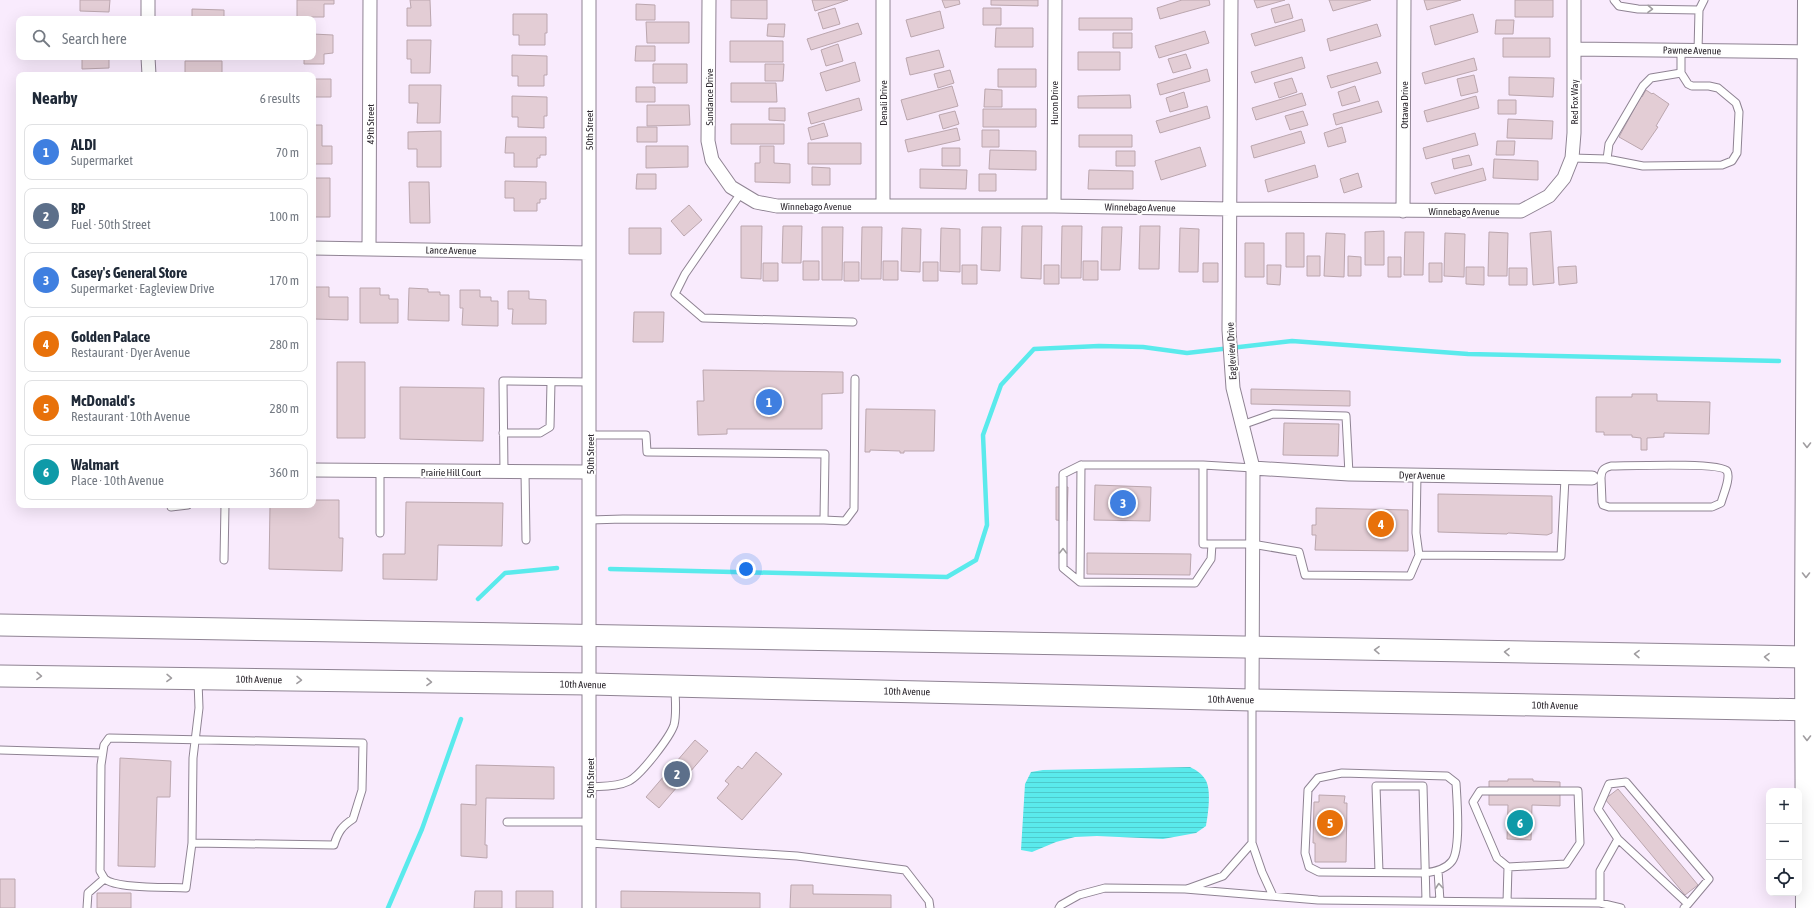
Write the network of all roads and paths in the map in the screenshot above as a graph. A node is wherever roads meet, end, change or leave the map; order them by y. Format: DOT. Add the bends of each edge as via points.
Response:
graph roads {
  1 [pos="148,0"];
  2 [pos="370,0"];
  3 [pos="589,0"];
  4 [pos="709,0"];
  5 [pos="883,0"];
  6 [pos="1055,0"];
  7 [pos="1231,0"];
  8 [pos="1404,0"];
  9 [pos="1574,0"];
  10 [pos="1614,0"];
  11 [pos="1704,0"];
  12 [pos="1809,0"];
  13 [pos="1699,10"];
  14 [pos="148,16"];
  15 [pos="1574,48"];
  16 [pos="1681,50"];
  17 [pos="1698,50"];
  18 [pos="1812,52"];
  19 [pos="148,60"];
  20 [pos="148,72"];
  21 [pos="1681,73"];
  22 [pos="1572,158"];
  23 [pos="1607,159"];
  24 [pos="736,190"];
  25 [pos="1549,196"];
  26 [pos="883,206"];
  27 [pos="1054,206"];
  28 [pos="1230,209"];
  29 [pos="1404,210"];
  30 [pos="316,248"];
  31 [pos="369,249"];
  32 [pos="588,253"];
  33 [pos="853,322"];
  34 [pos="855,379"];
  35 [pos="551,382"];
  36 [pos="589,382"];
  37 [pos="1242,424"];
  38 [pos="503,433"];
  39 [pos="590,435"];
  40 [pos="1081,465"];
  41 [pos="1203,465"];
  42 [pos="1253,468"];
  43 [pos="316,470"];
  44 [pos="380,471"];
  45 [pos="504,472"];
  46 [pos="525,472"];
  47 [pos="589,472"];
  48 [pos="1349,474"];
  49 [pos="1417,475"];
  50 [pos="1564,478"];
  51 [pos="1597,478"];
  52 [pos="225,508"];
  53 [pos="590,520"];
  54 [pos="824,520"];
  55 [pos="380,533"];
  56 [pos="526,540"];
  57 [pos="1212,544"];
  58 [pos="1252,544"];
  59 [pos="1419,555"];
  60 [pos="224,560"];
  61 [pos="1080,582"];
  62 [pos="0,625"];
  63 [pos="589,636"];
  64 [pos="1252,648"];
  65 [pos="1810,657"];
  66 [pos="0,676"];
  67 [pos="198,678"];
  68 [pos="590,684"];
  69 [pos="675,686"];
  70 [pos="1252,700"];
  71 [pos="1810,710"];
  72 [pos="195,740"];
  73 [pos="0,750"];
  74 [pos="102,753"];
  75 [pos="590,787"];
  76 [pos="507,822"];
  77 [pos="590,822"];
  78 [pos="1618,839"];
  79 [pos="192,843"];
  80 [pos="589,843"];
  81 [pos="1252,843"];
  82 [pos="1508,867"];
  83 [pos="1438,871"];
  84 [pos="1379,872"];
  85 [pos="1424,873"];
  86 [pos="104,879"];
  87 [pos="1185,889"];
  88 [pos="1273,896"];
  89 [pos="1426,902"];
  90 [pos="1440,902"];
  91 [pos="1507,902"];
  92 [pos="1600,904"];
  93 [pos="1686,906"];
  94 [pos="87,908"];
  95 [pos="589,908"];
  96 [pos="930,908"];
  97 [pos="1059,908"];
  98 [pos="1621,908"];
  99 [pos="1807,908"];
  1 -- 14 [label="street"];
  2 -- 31 [label="street, 49th Street"];
  3 -- 32 [label="street, 50th Street"];
  4 -- 24 [label="street, Sundance Drive" via="708,141 712,160"];
  5 -- 26 [label="street, Denali Drive"];
  6 -- 27 [label="street, Huron Drive"];
  7 -- 28 [label="street, Eagleview Drive"];
  8 -- 29 [label="street, Ottawa Drive"];
  9 -- 15 [label="street, Red Fox Way"];
  10 -- 13 [label="lane, one-way" via="1619,6 1638,9"];
  11 -- 13 [label="lane"];
  12 -- 18 [label="highway"];
  13 -- 17 [label="lane"];
  15 -- 16 [label="street, Pawnee Avenue"];
  15 -- 22 [label="street, Red Fox Way"];
  16 -- 17 [label="street, Pawnee Avenue"];
  16 -- 21 [label="lane"];
  17 -- 18 [label="street, Pawnee Avenue"];
  18 -- 65 [label="highway, one-way"];
  19 -- 20 [label="street"];
  21 -- 23 [label="lane" via="1651,78 1643,86 1609,144"];
  21 -- 23 [label="lane" via="1684,80 1692,86 1718,88 1736,102 1739,112 1737,153 1732,160 1722,165 1643,166"];
  22 -- 23 [label="lane"];
  22 -- 25 [label="street, Red Fox Way" via="1564,178"];
  24 -- 26 [label="street, Winnebago Avenue" via="756,202 777,206"];
  24 -- 33 [label="lane" via="675,294 703,318"];
  25 -- 29 [label="street, Winnebago Avenue" via="1521,211"];
  26 -- 27 [label="street, Winnebago Avenue"];
  27 -- 28 [label="street, Winnebago Avenue"];
  28 -- 29 [label="street, Winnebago Avenue"];
  28 -- 37 [label="street, Eagleview Drive" via="1230,357 1233,388"];
  30 -- 31 [label="street, Lance Avenue"];
  31 -- 32 [label="street, Lance Avenue"];
  32 -- 36 [label="street, 50th Street"];
  34 -- 54 [label="lane" via="854,509 845,521"];
  35 -- 36 [label="lane"];
  35 -- 38 [label="lane" via="550,427 540,433"];
  35 -- 38 [label="lane" via="503,381"];
  36 -- 39 [label="street, 50th Street"];
  37 -- 42 [label="street, Eagleview Drive"];
  37 -- 48 [label="lane" via="1273,414 1346,416"];
  38 -- 45 [label="lane"];
  39 -- 47 [label="street, 50th Street"];
  39 -- 54 [label="lane" via="646,435 647,452 825,454"];
  40 -- 41 [label="lane"];
  40 -- 61 [label="lane"];
  61 -- 40 [label="lane, one-way" via="1063,568 1063,474"];
  41 -- 42 [label="lane"];
  41 -- 57 [label="lane" via="1203,544"];
  42 -- 48 [label="street, Dyer Avenue"];
  42 -- 58 [label="street, Eagleview Drive"];
  43 -- 44 [label="street, Prairie Hill Court"];
  44 -- 45 [label="street, Prairie Hill Court"];
  44 -- 55 [label="lane"];
  45 -- 46 [label="street, Prairie Hill Court"];
  46 -- 47 [label="street, Prairie Hill Court"];
  46 -- 56 [label="lane"];
  47 -- 53 [label="street, 50th Street"];
  48 -- 49 [label="street, Dyer Avenue"];
  49 -- 50 [label="street, Dyer Avenue"];
  49 -- 59 [label="lane" via="1416,533"];
  50 -- 51 [label="street, Dyer Avenue"];
  50 -- 59 [label="lane" via="1561,556"];
  51 -- 51 [label="lane" via="1603,505 1610,507 1712,507 1721,503 1728,476 1724,468 1716,466 1669,465 1611,466 1602,470"];
  52 -- 60 [label="lane"];
  53 -- 54 [label="lane"];
  53 -- 63 [label="street, 50th Street"];
  57 -- 58 [label="lane"];
  57 -- 61 [label="lane" via="1211,559 1195,584"];
  58 -- 59 [label="lane" via="1299,552 1305,576 1410,576"];
  58 -- 64 [label="street, Eagleview Drive"];
  62 -- 63 [label="main road"];
  63 -- 64 [label="main road"];
  63 -- 68 [label="street, 50th Street"];
  65 -- 64 [label="main road, one-way"];
  64 -- 70 [label="street, Eagleview Drive"];
  65 -- 71 [label="highway"];
  66 -- 67 [label="main road, 10th Avenue, one-way"];
  67 -- 68 [label="main road, 10th Avenue, one-way"];
  67 -- 72 [label="lane" via="199,708"];
  68 -- 69 [label="main road, 10th Avenue"];
  68 -- 75 [label="street, 50th Street"];
  69 -- 70 [label="main road, 10th Avenue"];
  69 -- 75 [label="lane" via="674,725 656,753 630,780 612,786"];
  70 -- 71 [label="main road, 10th Avenue"];
  70 -- 81 [label="lane"];
  71 -- 99 [label="highway, one-way"];
  72 -- 74 [label="lane" via="109,738"];
  72 -- 79 [label="lane"];
  72 -- 79 [label="lane" via="363,744 362,790 353,819 338,831 334,845"];
  73 -- 74 [label="lane"];
  74 -- 86 [label="lane" via="100,871"];
  75 -- 77 [label="street, 50th Street"];
  76 -- 77 [label="lane"];
  77 -- 80 [label="street, 50th Street"];
  78 -- 92 [label="lane" via="1600,871"];
  78 -- 93 [label="lane"];
  78 -- 93 [label="lane" via="1598,809 1610,784 1626,782 1709,879"];
  79 -- 86 [label="lane" via="186,888 132,886"];
  80 -- 95 [label="street, 50th Street"];
  80 -- 96 [label="lane" via="797,856 905,870 929,901"];
  81 -- 87 [label="lane" via="1223,876"];
  81 -- 88 [label="lane"];
  82 -- 82 [label="lane" via="1566,864 1580,843 1578,791 1480,791 1473,802 1497,858"];
  82 -- 91 [label="lane"];
  83 -- 84 [label="lane" via="1452,861 1457,848 1456,783 1448,776 1342,773 1318,778 1308,790 1305,853 1309,867 1319,872"];
  83 -- 85 [label="lane"];
  90 -- 83 [label="lane, one-way"];
  84 -- 85 [label="lane"];
  84 -- 85 [label="lane" via="1376,786 1423,786"];
  85 -- 89 [label="lane"];
  86 -- 94 [label="lane" via="88,893"];
  87 -- 88 [label="lane"];
  87 -- 97 [label="lane" via="1105,888 1079,895"];
  88 -- 89 [label="lane" via="1318,900"];
  89 -- 90 [label="lane"];
  90 -- 91 [label="lane"];
  91 -- 92 [label="lane"];
  92 -- 98 [label="lane"];
}
